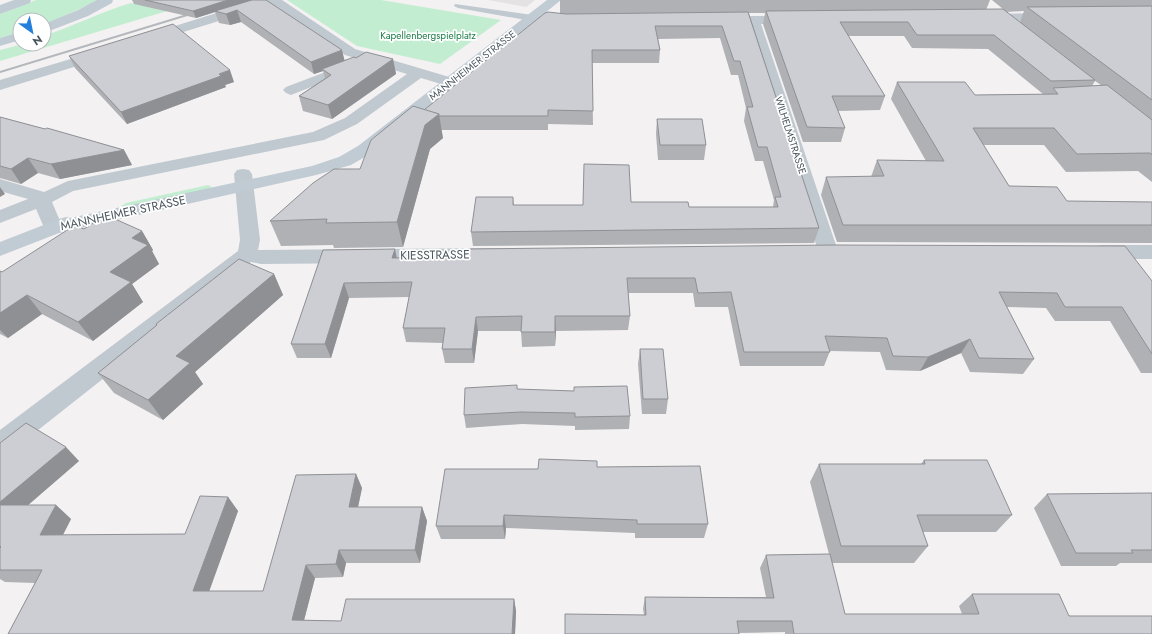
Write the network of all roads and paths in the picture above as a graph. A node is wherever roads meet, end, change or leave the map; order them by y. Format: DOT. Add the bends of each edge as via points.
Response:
graph roads {
  1 [pos="25,0"];
  2 [pos="107,0"];
  3 [pos="555,0"];
  4 [pos="984,3"];
  5 [pos="458,6"];
  6 [pos="0,10"];
  7 [pos="1067,16"];
  8 [pos="1001,17"];
  9 [pos="532,18"];
  10 [pos="970,18"];
  11 [pos="807,19"];
  12 [pos="550,20"];
  13 [pos="706,20"];
  14 [pos="753,20"];
  15 [pos="52,26"];
  16 [pos="1019,31"];
  17 [pos="12,38"];
  18 [pos="0,42"];
  19 [pos="138,42"];
  20 [pos="116,49"];
  21 [pos="370,59"];
  22 [pos="419,73"];
  23 [pos="451,82"];
  24 [pos="0,85"];
  25 [pos="292,90"];
  26 [pos="244,180"];
  27 [pos="0,185"];
  28 [pos="42,200"];
  29 [pos="0,217"];
  30 [pos="53,228"];
  31 [pos="0,249"];
  32 [pos="828,251"];
  33 [pos="1081,252"];
  34 [pos="1152,252"];
  35 [pos="247,254"];
  36 [pos="519,254"];
  37 [pos="0,445"];
  1 -- 6 [label="main road"];
  2 -- 15 [label="main road"];
  3 -- 9 [label="main road, MANNHEIMER STRASSE"];
  4 -- 8 [label="street"];
  5 -- 9 [label="lane"];
  7 -- 8 [label="street"];
  8 -- 10 [label="street"];
  8 -- 16 [label="street"];
  9 -- 12 [label="street"];
  9 -- 23 [label="main road, MANNHEIMER STRASSE"];
  11 -- 14 [label="street"];
  13 -- 14 [label="street"];
  14 -- 32 [label="street, WILHELMSTRASSE"];
  17 -- 18 [label="main road"];
  19 -- 21 [label="street" via="263,3 277,3 350,52"];
  20 -- 24 [label="street"];
  21 -- 22 [label="street"];
  21 -- 25 [label="street"];
  22 -- 23 [label="street"];
  22 -- 28 [label="street" via="351,121 318,136 68,187"];
  23 -- 26 [label="main road, MANNHEIMER STRASSE" via="389,129 326,154"];
  26 -- 30 [label="main road, MANNHEIMER STRASSE"];
  26 -- 35 [label="street" via="250,240"];
  27 -- 28 [label="street" via="38,196"];
  28 -- 29 [label="street"];
  28 -- 30 [label="street"];
  30 -- 31 [label="main road, MANNHEIMER STRASSE"];
  33 -- 34 [label="street"];
  35 -- 36 [label="street, KIESSTRASSE" via="261,257"];
  35 -- 37 [label="street"];
}
